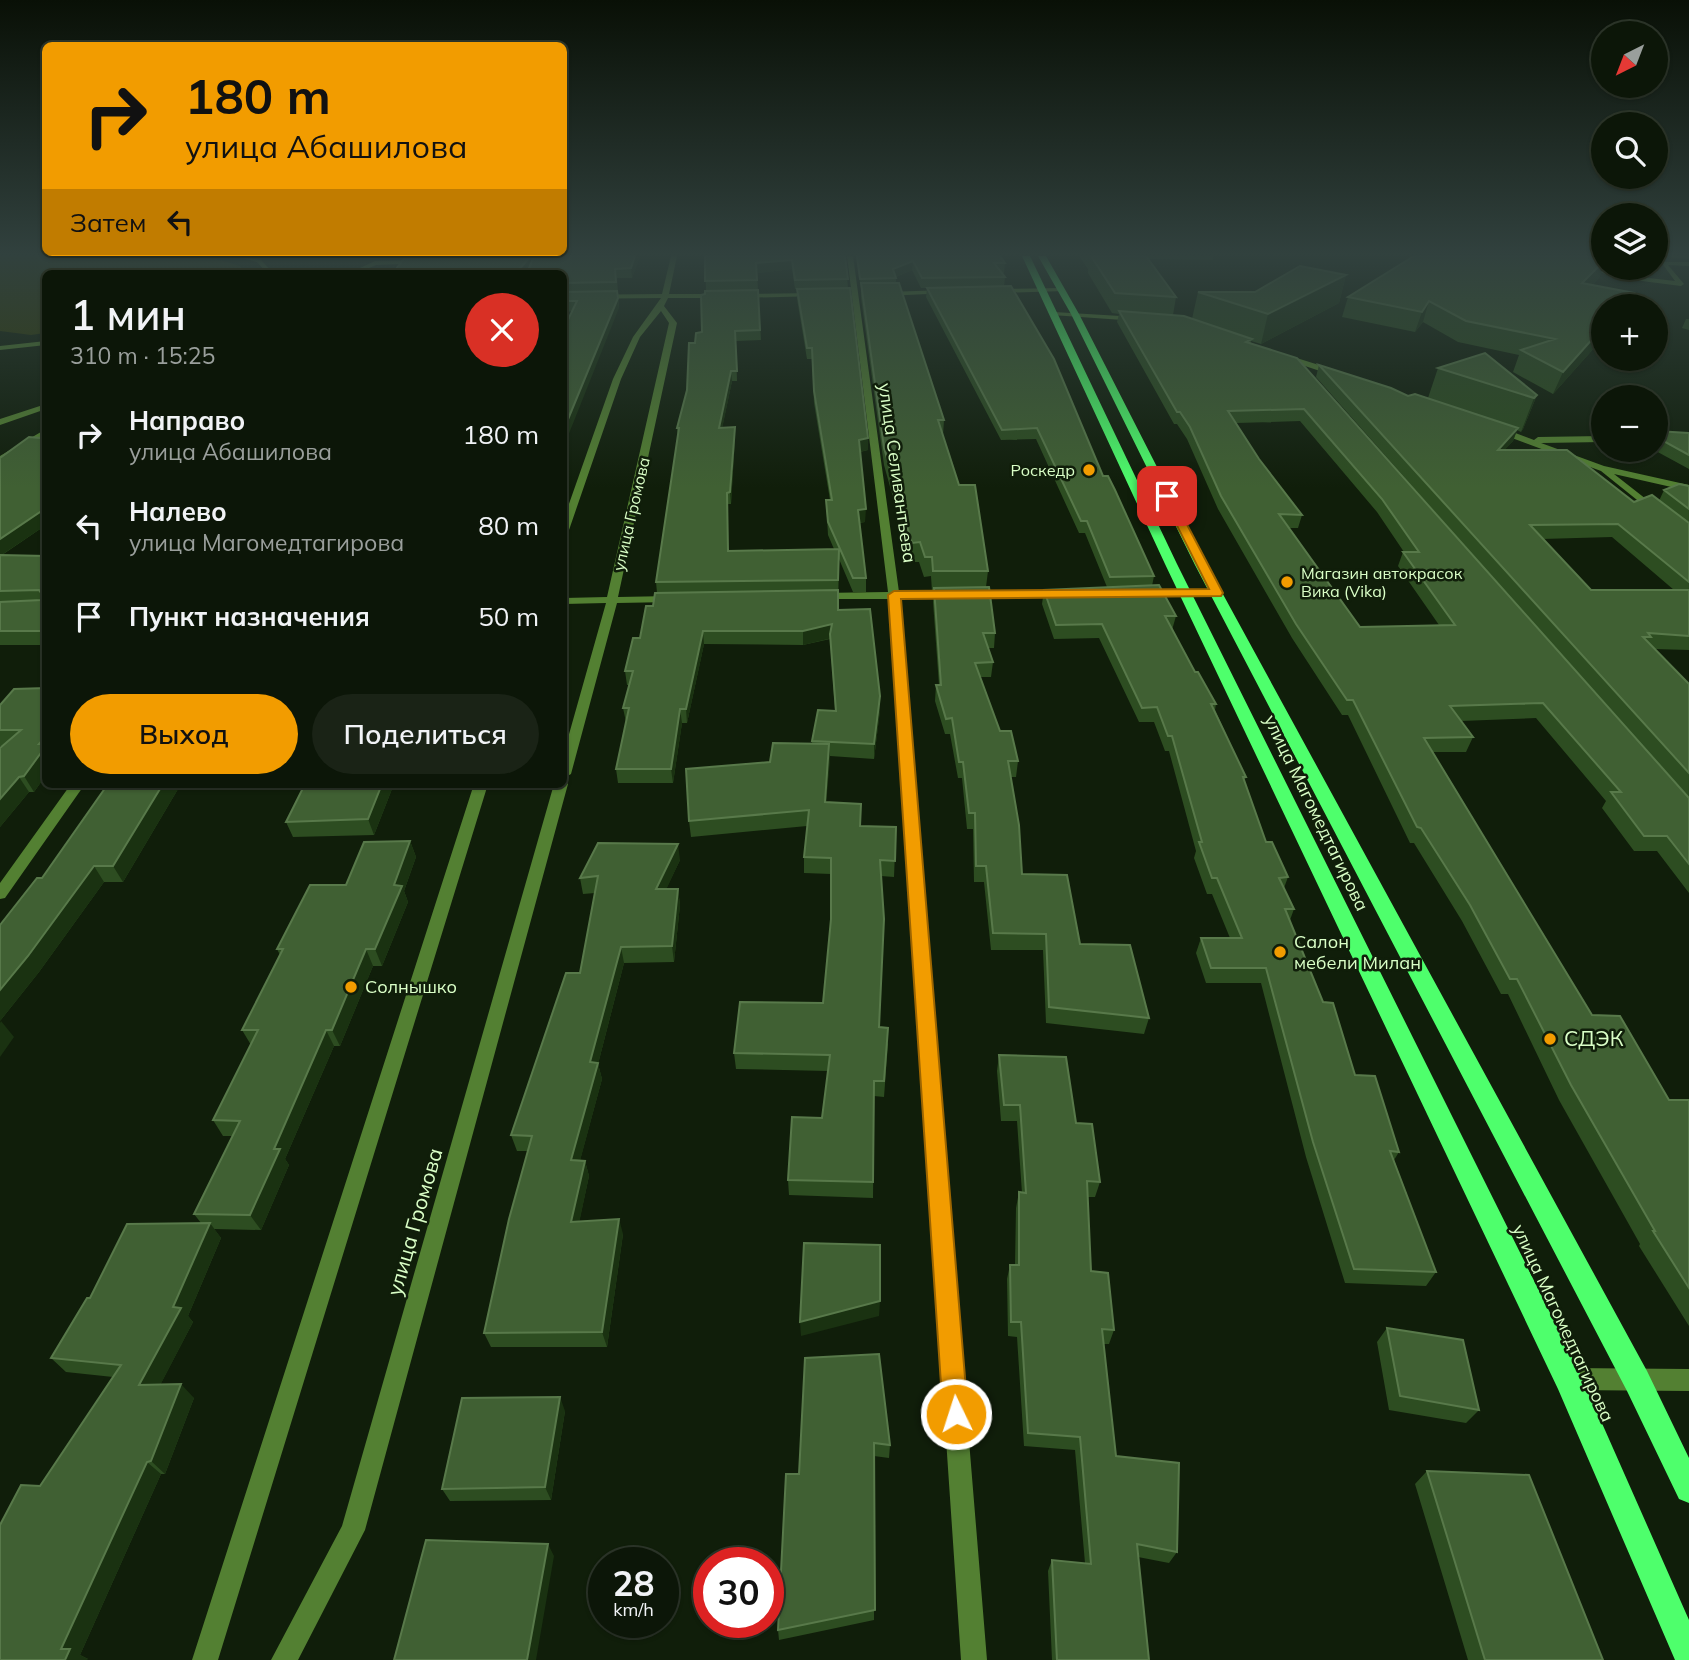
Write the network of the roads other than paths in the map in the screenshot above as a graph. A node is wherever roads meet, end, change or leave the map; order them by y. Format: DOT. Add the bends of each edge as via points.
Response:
graph roads {
  1 [pos="640,333"];
  2 [pos="671,333"];
  3 [pos="858,333"];
  4 [pos="1063,333"];
  5 [pos="1085,333"];
  6 [pos="42,343"];
  7 [pos="0,348"];
  8 [pos="1268,351"];
  9 [pos="1293,359"];
  10 [pos="1345,377"];
  11 [pos="1311,380"];
  12 [pos="42,407"];
  13 [pos="0,422"];
  14 [pos="1489,426"];
  15 [pos="42,434"];
  16 [pos="1591,439"];
  17 [pos="1528,440"];
  18 [pos="0,460"];
  19 [pos="1601,468"];
  20 [pos="1689,488"];
  21 [pos="1667,519"];
  22 [pos="567,521"];
  23 [pos="1185,593"];
  24 [pos="1217,593"];
  25 [pos="1074,594"];
  26 [pos="1130,594"];
  27 [pos="894,595"];
  28 [pos="813,597"];
  29 [pos="679,599"];
  30 [pos="612,600"];
  31 [pos="567,601"];
  32 [pos="567,763"];
  33 [pos="75,788"];
  34 [pos="480,788"];
  35 [pos="560,788"];
  36 [pos="0,894"];
  37 [pos="1568,1379"];
  38 [pos="1689,1380"];
  39 [pos="1637,1381"];
  40 [pos="1689,1489"];
  41 [pos="1689,1656"];
  42 [pos="205,1660"];
  43 [pos="284,1660"];
  44 [pos="974,1660"];
  1 -- 22 [label="street" via="617,379"];
  2 -- 30 [label="street, улица Громова"];
  3 -- 27 [label="street, улица Селивантьева"];
  4 -- 23 [label="main road, улица Магомедтагирова"];
  5 -- 24 [label="main road, улица Магомедтагирова"];
  6 -- 7 [label="street"];
  8 -- 9 [label="street"];
  9 -- 10 [label="street"];
  9 -- 11 [label="street"];
  12 -- 13 [label="street"];
  14 -- 17 [label="street"];
  15 -- 18 [label="street"];
  16 -- 17 [label="street"];
  17 -- 19 [label="street"];
  19 -- 20 [label="street"];
  19 -- 21 [label="street"];
  23 -- 24 [label="street"];
  23 -- 26 [label="street"];
  23 -- 37 [label="main road, улица Магомедтагирова"];
  24 -- 39 [label="main road, улица Магомедтагирова"];
  25 -- 27 [label="street"];
  27 -- 28 [label="street"];
  27 -- 44 [label="street, улица Селивантьева"];
  29 -- 30 [label="street"];
  30 -- 31 [label="street"];
  30 -- 32 [label="street, улица Громова"];
  33 -- 36 [label="street"];
  34 -- 42 [label="street"];
  35 -- 43 [label="street, улица Громова" via="353,1530"];
  37 -- 39 [label="street"];
  37 -- 41 [label="main road, улица Магомедтагирова"];
  38 -- 39 [label="street"];
  39 -- 40 [label="main road, улица Магомедтагирова"];
}
